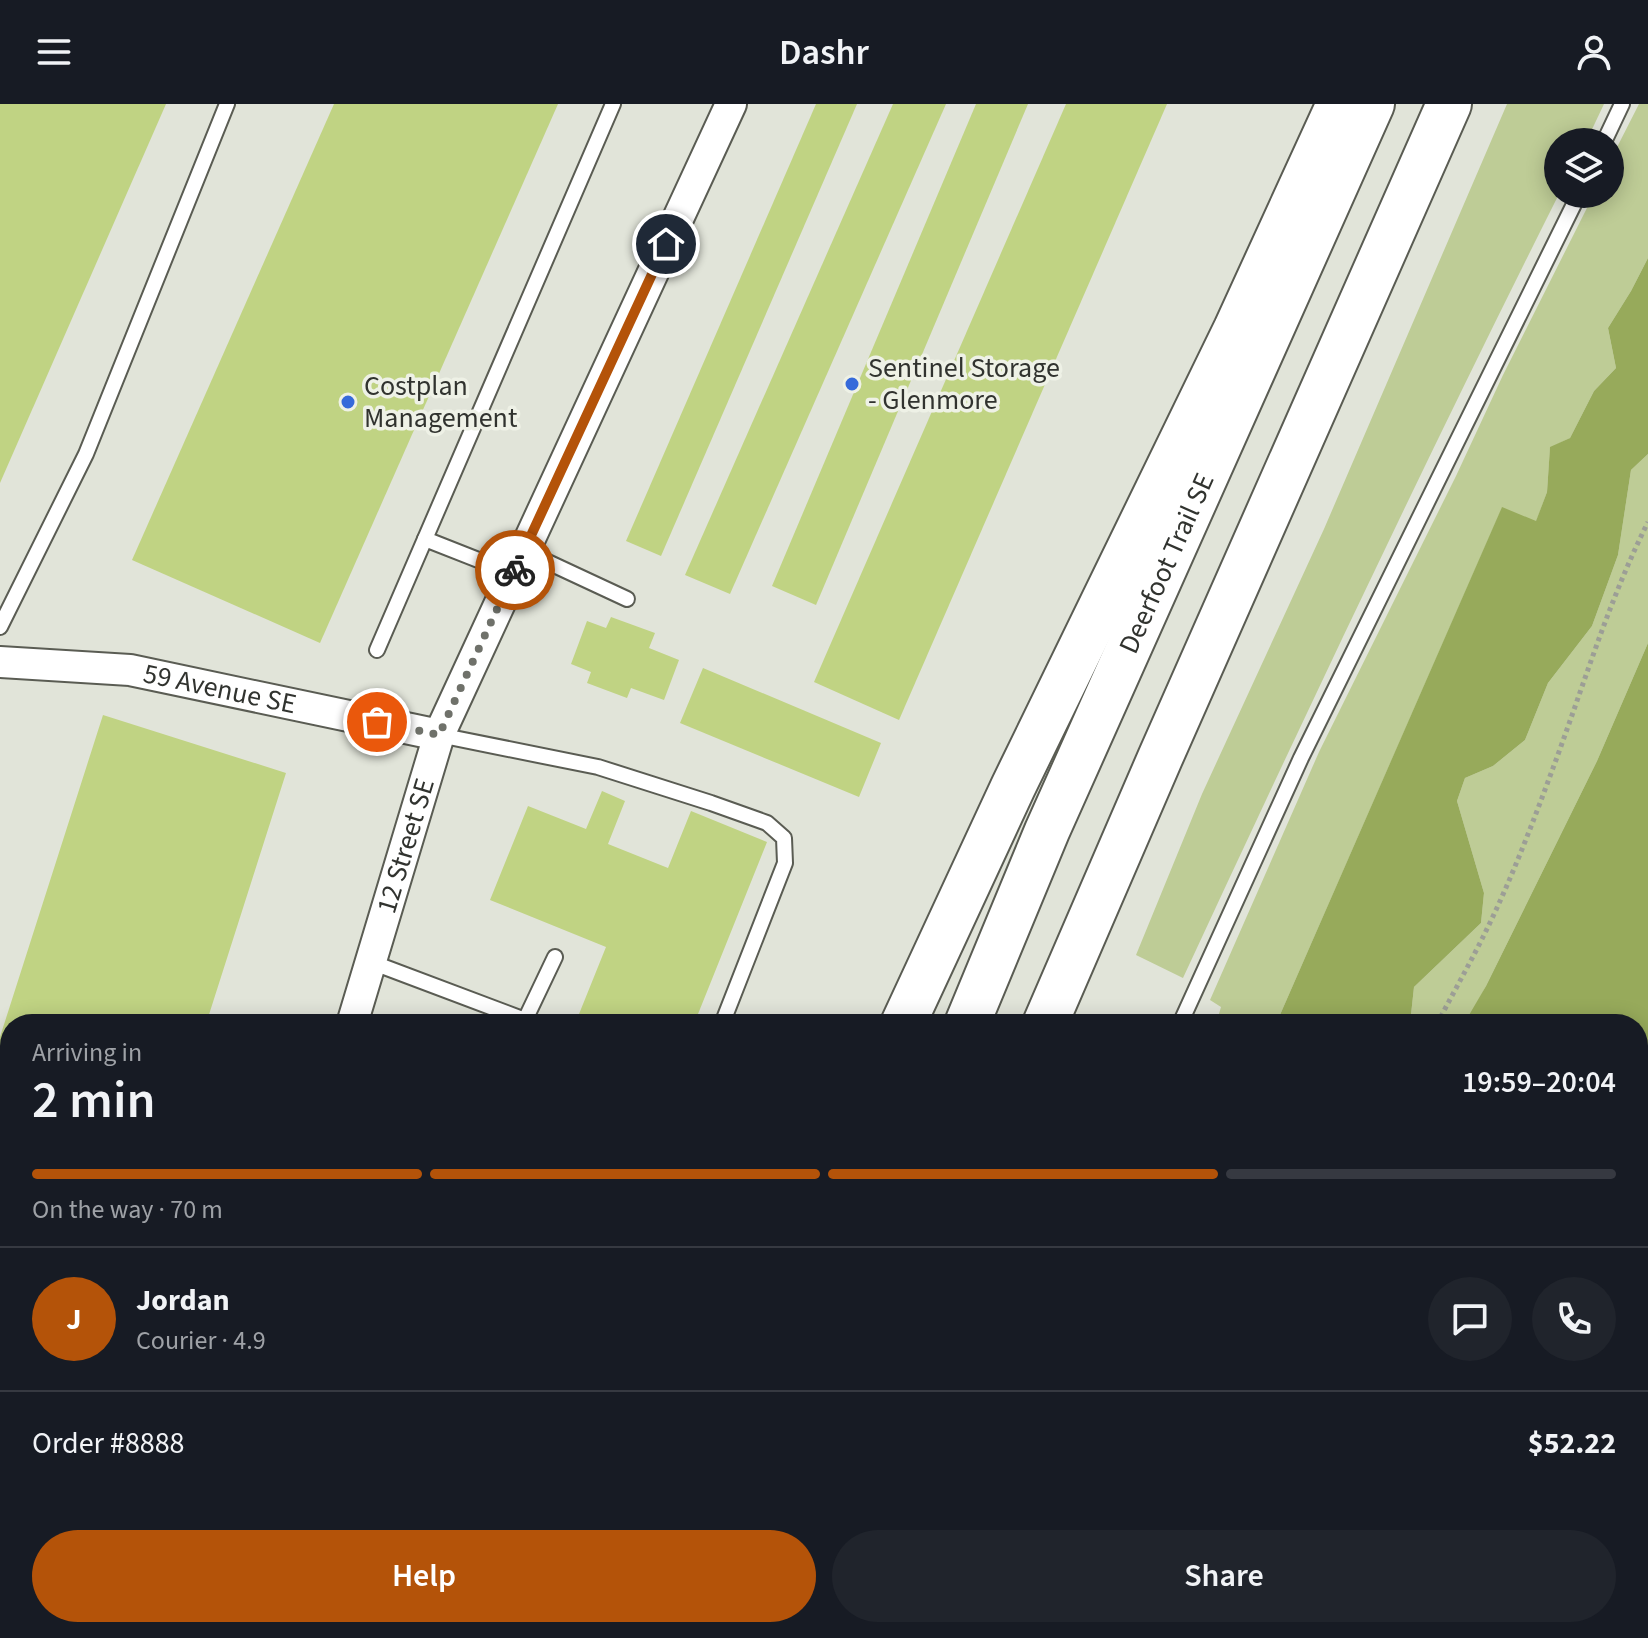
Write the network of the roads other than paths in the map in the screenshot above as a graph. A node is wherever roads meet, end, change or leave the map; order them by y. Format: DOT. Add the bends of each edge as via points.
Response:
graph roads {
  1 [pos="227,104"];
  2 [pos="613,104"];
  3 [pos="731,104"];
  4 [pos="1339,104"];
  5 [pos="1372,104"];
  6 [pos="1449,104"];
  7 [pos="1622,104"];
  8 [pos="1611,128"];
  9 [pos="1572,208"];
  10 [pos="425,539"];
  11 [pos="519,562"];
  12 [pos="627,599"];
  13 [pos="0,627"];
  14 [pos="377,650"];
  15 [pos="0,662"];
  16 [pos="439,735"];
  17 [pos="555,957"];
  18 [pos="371,962"];
  19 [pos="355,1014"];
  20 [pos="504,1014"];
  21 [pos="529,1014"];
  22 [pos="726,1014"];
  23 [pos="908,1014"];
  24 [pos="971,1014"];
  25 [pos="1049,1014"];
  26 [pos="1185,1014"];
  1 -- 13 [label="lane" via="86,454"];
  2 -- 10 [label="lane"];
  3 -- 11 [label="street, 12 Street SE"];
  4 -- 23 [label="highway"];
  5 -- 24 [label="highway, Deerfoot Trail SE" via="1054,816"];
  6 -- 25 [label="highway"];
  7 -- 8 [label="lane"];
  9 -- 26 [label="lane" via="1301,758"];
  10 -- 11 [label="lane"];
  10 -- 14 [label="lane"];
  11 -- 12 [label="lane"];
  11 -- 16 [label="street, 12 Street SE"];
  15 -- 16 [label="street, 59 Avenue SE" via="130,670"];
  16 -- 18 [label="street, 12 Street SE"];
  16 -- 22 [label="lane" via="598,767 767,823 784,838 785,863"];
  17 -- 21 [label="lane"];
  18 -- 19 [label="street, 12 Street SE"];
  18 -- 20 [label="lane"];
}
